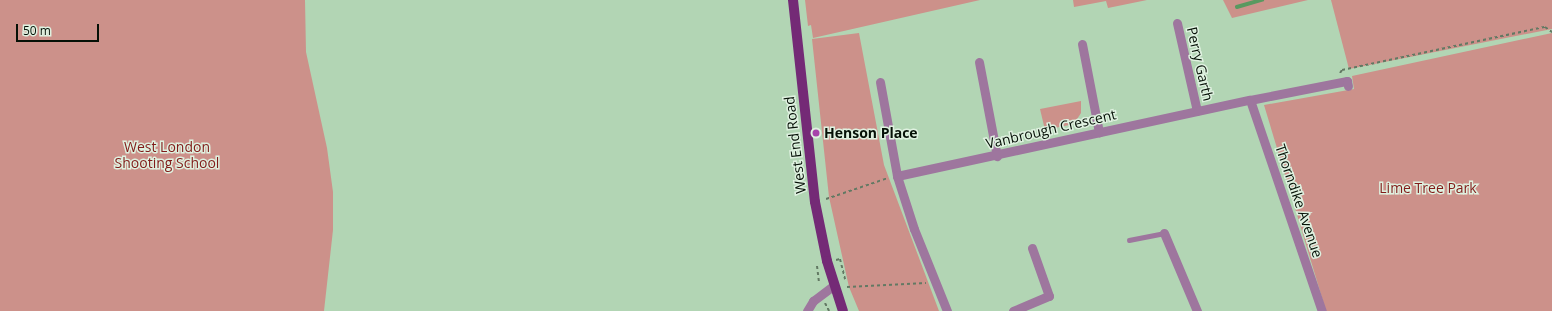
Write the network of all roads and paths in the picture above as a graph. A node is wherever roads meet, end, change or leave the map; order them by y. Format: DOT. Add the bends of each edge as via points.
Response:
graph roads {
  1 [pos="792,0"];
  2 [pos="1177,23"];
  3 [pos="1552,32"];
  4 [pos="1082,44"];
  5 [pos="979,62"];
  6 [pos="880,82"];
  7 [pos="1333,84"];
  8 [pos="1348,86"];
  9 [pos="1250,100"];
  10 [pos="1197,111"];
  11 [pos="1099,132"];
  12 [pos="997,156"];
  13 [pos="897,176"];
  14 [pos="826,198"];
  15 [pos="1164,232"];
  16 [pos="1129,240"];
  17 [pos="1032,248"];
  18 [pos="840,259"];
  19 [pos="935,282"];
  20 [pos="834,285"];
  21 [pos="826,305"];
  22 [pos="807,311"];
  23 [pos="828,311"];
  24 [pos="843,311"];
  25 [pos="947,311"];
  26 [pos="1013,311"];
  27 [pos="1198,311"];
  28 [pos="1322,311"];
  1 -- 20 [label="main road, West End Road" via="815,202"];
  2 -- 10 [label="street, Perry Garth"];
  3 -- 7 [label="path" via="1545,27 1342,70"];
  4 -- 11 [label="street"];
  5 -- 12 [label="street"];
  6 -- 13 [label="street"];
  7 -- 8 [label="street, Vanbrough Crescent" via="1347,81"];
  7 -- 9 [label="street, Vanbrough Crescent"];
  9 -- 10 [label="street, Vanbrough Crescent"];
  9 -- 28 [label="street, Thorndike Avenue"];
  10 -- 11 [label="street, Vanbrough Crescent"];
  11 -- 12 [label="street, Vanbrough Crescent"];
  12 -- 13 [label="street, Vanbrough Crescent"];
  13 -- 14 [label="path"];
  13 -- 19 [label="street"];
  15 -- 16 [label="lane"];
  15 -- 27 [label="street"];
  17 -- 26 [label="street" via="1049,296"];
  18 -- 19 [label="path" via="847,287"];
  19 -- 25 [label="street"];
  20 -- 22 [label="street" via="818,297"];
  20 -- 24 [label="main road, West End Road"];
  21 -- 23 [label="path"];
}
